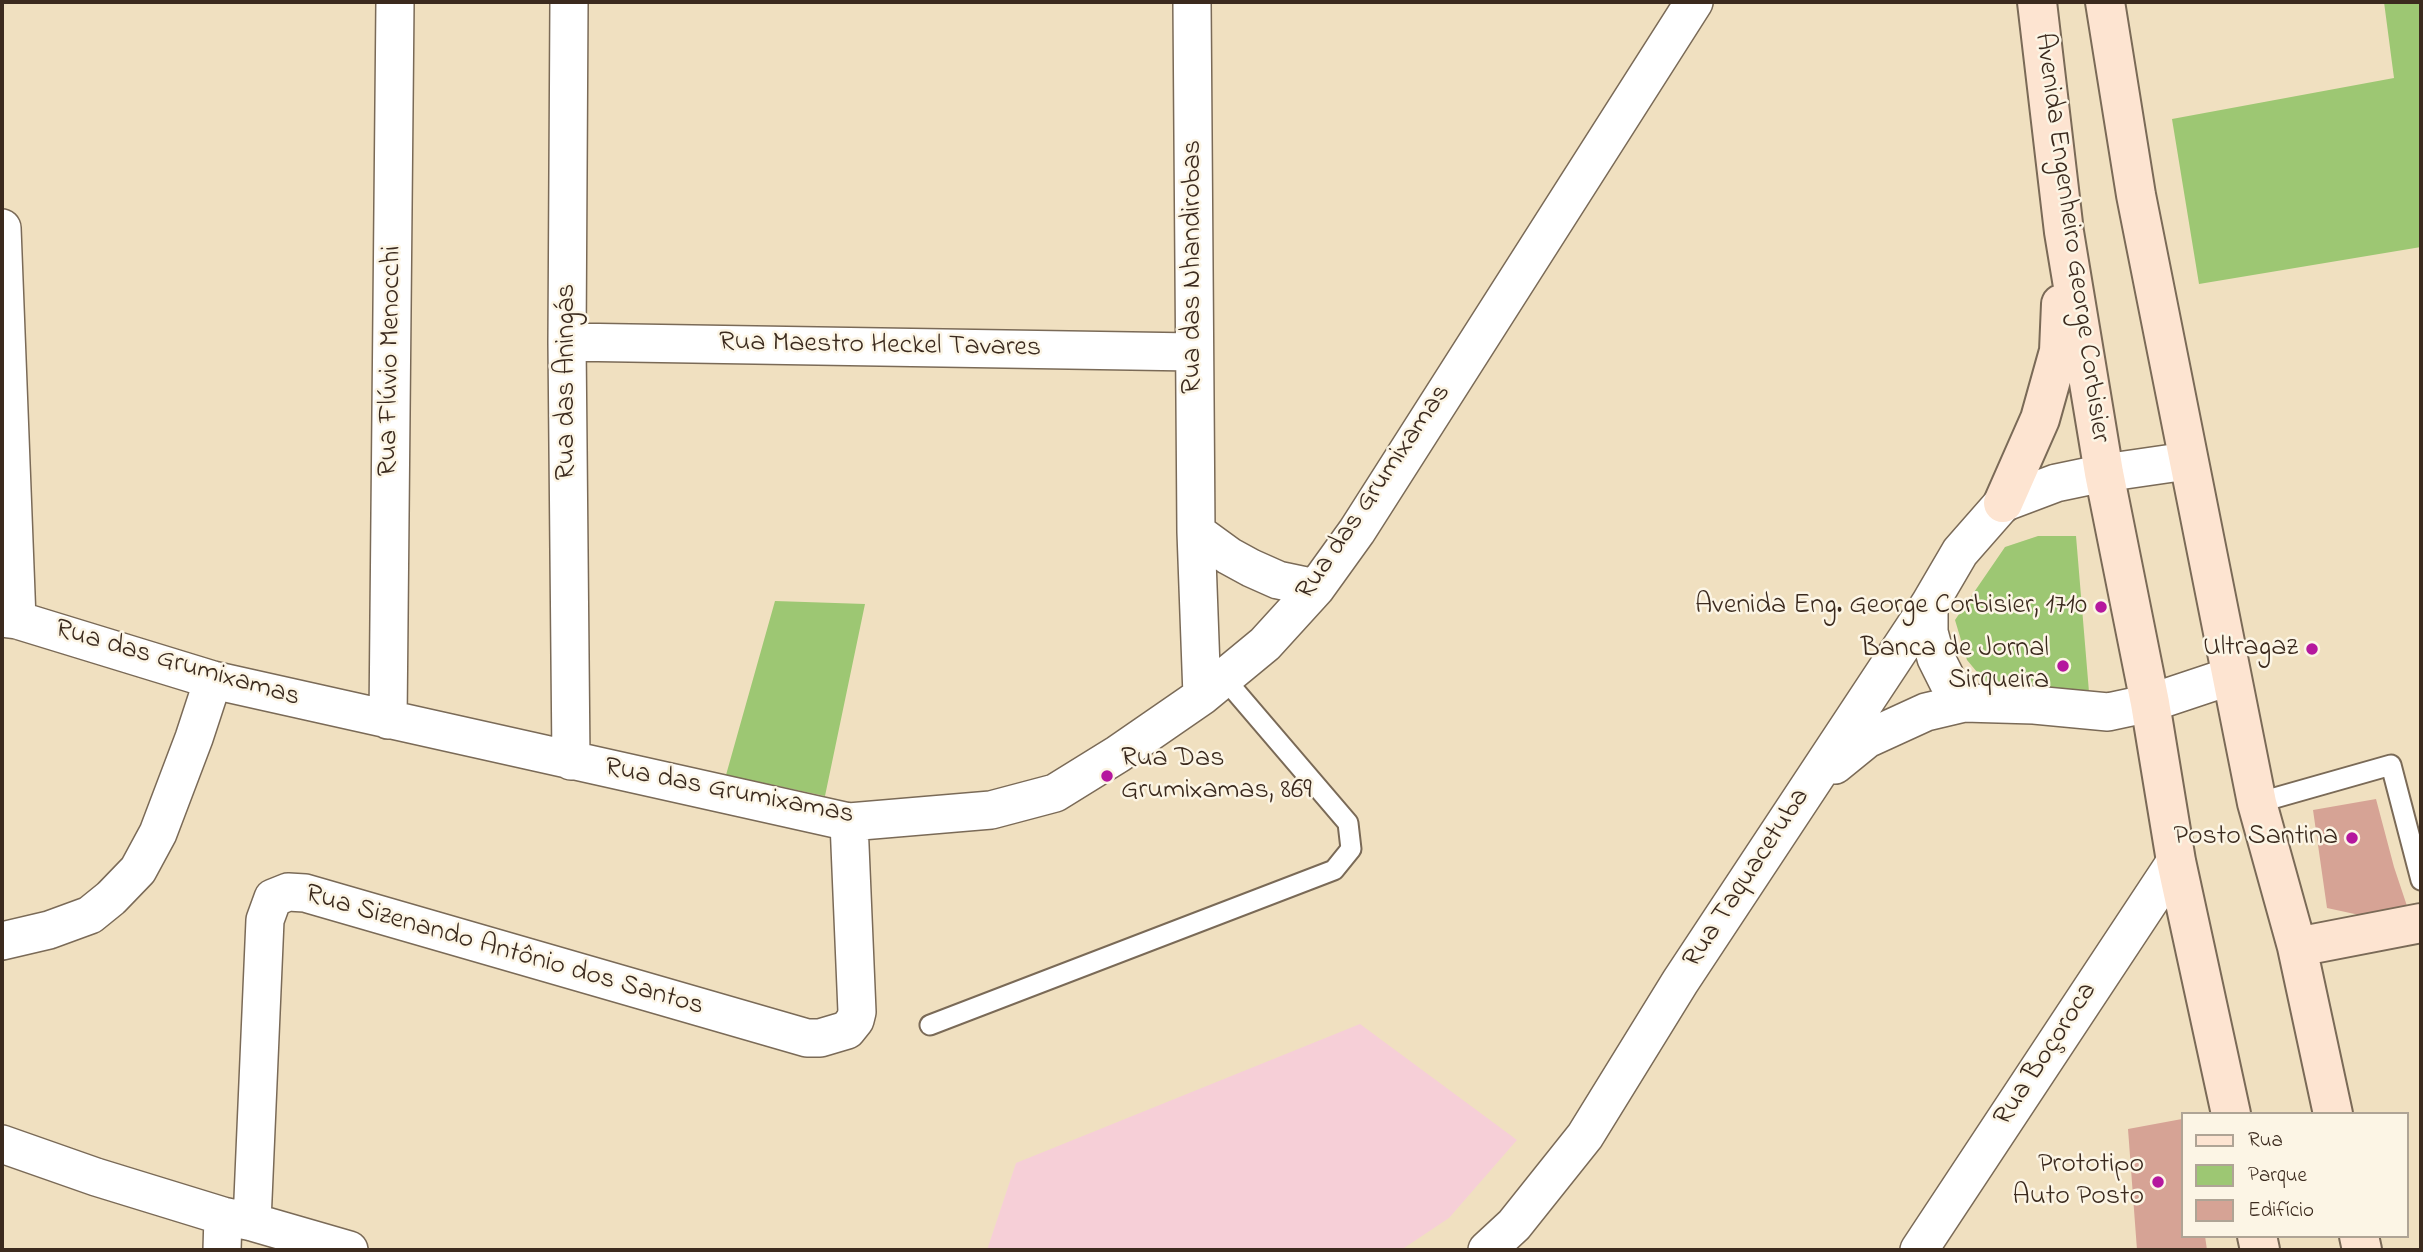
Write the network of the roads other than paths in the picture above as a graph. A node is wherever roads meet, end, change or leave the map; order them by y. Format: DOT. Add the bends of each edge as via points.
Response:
graph roads {
  1 [pos="395,2"];
  2 [pos="569,2"];
  3 [pos="1192,2"];
  4 [pos="1694,2"];
  5 [pos="2037,2"];
  6 [pos="2105,2"];
  7 [pos="2,228"];
  8 [pos="2064,232"];
  9 [pos="567,342"];
  10 [pos="1194,352"];
  11 [pos="2187,461"];
  12 [pos="2104,473"];
  13 [pos="2003,503"];
  14 [pos="1196,532"];
  15 [pos="1316,588"];
  16 [pos="1929,604"];
  17 [pos="9,619"];
  18 [pos="2231,676"];
  19 [pos="213,680"];
  20 [pos="1213,687"];
  21 [pos="1964,703"];
  22 [pos="2150,703"];
  23 [pos="388,720"];
  24 [pos="571,761"];
  25 [pos="1810,785"];
  26 [pos="2257,803"];
  27 [pos="849,822"];
  28 [pos="2176,860"];
  29 [pos="2421,880"];
  30 [pos="2421,923"];
  31 [pos="2,941"];
  32 [pos="2297,947"];
  33 [pos="930,1025"];
  34 [pos="2231,1112"];
  35 [pos="2333,1112"];
  36 [pos="2,1144"];
  37 [pos="232,1230"];
  38 [pos="349,1250"];
  39 [pos="1488,1250"];
  40 [pos="1919,1250"];
  1 -- 23 [label="street, Rua Flúvio Menocchi"];
  2 -- 9 [label="street, Rua das Aningás"];
  3 -- 10 [label="street, Rua das Nhandirobas"];
  4 -- 15 [label="street, Rua das Grumixamas" via="1357,531"];
  5 -- 8 [label="main road, Avenida Engenheiro George Corbisier"];
  6 -- 11 [label="main road"];
  7 -- 17 [label="street"];
  8 -- 12 [label="main road, Avenida Engenheiro George Corbisier"];
  8 -- 13 [label="main road" via="2059,351 2040,419"];
  9 -- 10 [label="street, Rua Maestro Heckel Tavares"];
  9 -- 24 [label="street, Rua das Aningás"];
  10 -- 14 [label="street, Rua das Nhandirobas"];
  11 -- 12 [label="street, Avenida Engenheiro George Corbisier"];
  11 -- 18 [label="main road"];
  12 -- 13 [label="street" via="2056,483"];
  12 -- 22 [label="main road, Avenida Engenheiro George Corbisier"];
  13 -- 16 [label="street, Rua Taquacetuba" via="1960,552"];
  14 -- 15 [label="street" via="1251,568 1278,580"];
  14 -- 20 [label="street, Rua das Nhandirobas"];
  15 -- 20 [label="street, Rua das Grumixamas" via="1265,644"];
  16 -- 21 [label="street" via="1936,658"];
  16 -- 25 [label="street, Rua Taquacetuba"];
  17 -- 19 [label="street, Rua das Grumixamas"];
  18 -- 22 [label="street"];
  18 -- 26 [label="main road"];
  19 -- 23 [label="street, Rua das Grumixamas"];
  19 -- 31 [label="street" via="158,833 138,870 90,915"];
  20 -- 27 [label="street, Rua das Grumixamas" via="1055,793 991,810"];
  20 -- 33 [label="lane" via="1348,823 1351,849 1334,870"];
  21 -- 22 [label="street" via="2108,712"];
  21 -- 25 [label="street" via="1926,712 1867,739"];
  22 -- 28 [label="main road, Avenida Engenheiro George Corbisier"];
  23 -- 24 [label="street, Rua das Grumixamas"];
  24 -- 27 [label="street, Rua das Grumixamas"];
  25 -- 39 [label="street, Rua Taquacetuba" via="1585,1136 1514,1226"];
  26 -- 29 [label="lane" via="2391,765"];
  26 -- 32 [label="main road"];
  27 -- 37 [label="street, Rua Sizenando Antônio dos Santos" via="857,1012 847,1030 820,1038 807,1038 306,893 288,892 273,898 265,920"];
  28 -- 34 [label="main road, Avenida Engenheiro George Corbisier"];
  28 -- 40 [label="street, Rua Boçoroca"];
  30 -- 32 [label="main road"];
  32 -- 35 [label="main road"];
  36 -- 37 [label="street"];
  37 -- 38 [label="street"];
}
